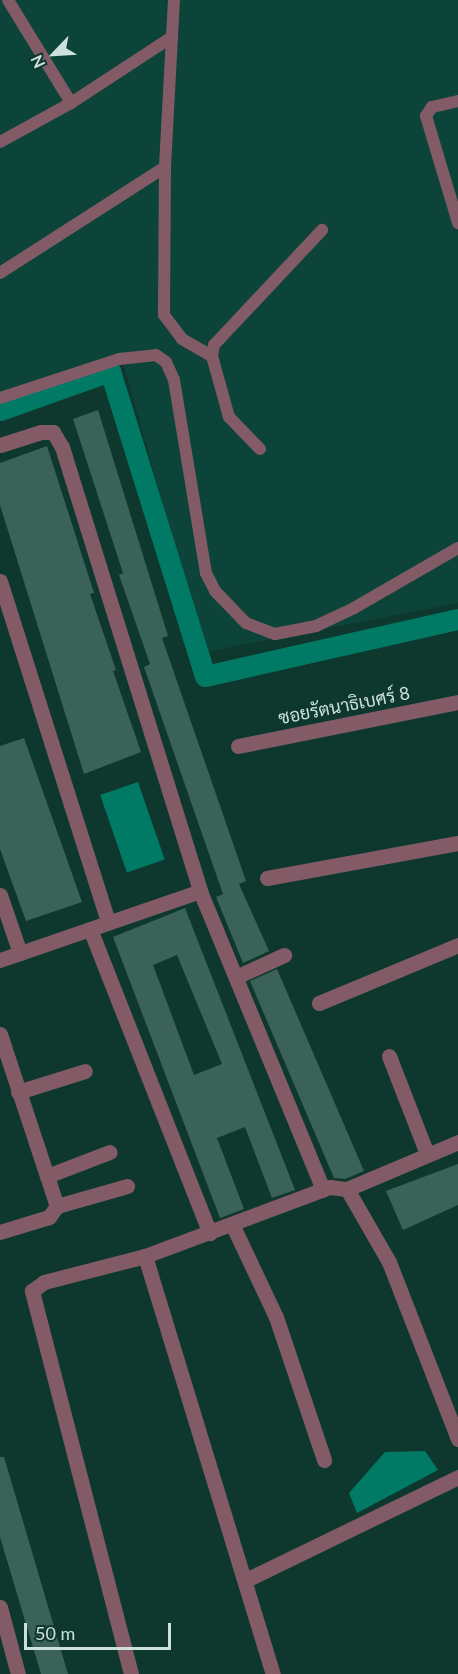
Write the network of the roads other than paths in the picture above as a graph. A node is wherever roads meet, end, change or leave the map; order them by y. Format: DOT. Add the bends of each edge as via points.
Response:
graph roads {
  1 [pos="8,0"];
  2 [pos="174,0"];
  3 [pos="172,37"];
  4 [pos="458,101"];
  5 [pos="71,103"];
  6 [pos="0,142"];
  7 [pos="165,167"];
  8 [pos="458,223"];
  9 [pos="322,230"];
  10 [pos="0,273"];
  11 [pos="212,356"];
  12 [pos="0,398"];
  13 [pos="0,445"];
  14 [pos="260,449"];
  15 [pos="458,548"];
  16 [pos="0,581"];
  17 [pos="458,702"];
  18 [pos="238,746"];
  19 [pos="458,843"];
  20 [pos="267,878"];
  21 [pos="200,891"];
  22 [pos="0,894"];
  23 [pos="108,922"];
  24 [pos="90,929"];
  25 [pos="458,945"];
  26 [pos="20,953"];
  27 [pos="284,955"];
  28 [pos="0,960"];
  29 [pos="236,977"];
  30 [pos="319,1003"];
  31 [pos="0,1034"];
  32 [pos="389,1056"];
  33 [pos="85,1071"];
  34 [pos="18,1092"];
  35 [pos="458,1142"];
  36 [pos="110,1152"];
  37 [pos="427,1154"];
  38 [pos="47,1176"];
  39 [pos="127,1186"];
  40 [pos="347,1189"];
  41 [pos="323,1190"];
  42 [pos="57,1206"];
  43 [pos="232,1224"];
  44 [pos="0,1232"];
  45 [pos="210,1233"];
  46 [pos="145,1256"];
  47 [pos="458,1439"];
  48 [pos="324,1460"];
  49 [pos="458,1477"];
  50 [pos="246,1580"];
  51 [pos="0,1606"];
  52 [pos="18,1674"];
  53 [pos="131,1674"];
  54 [pos="273,1674"];
  1 -- 5 [label="lane"];
  2 -- 3 [label="lane"];
  3 -- 5 [label="lane"];
  3 -- 7 [label="lane"];
  4 -- 8 [label="lane" via="432,107 426,116"];
  5 -- 6 [label="lane"];
  7 -- 10 [label="lane"];
  7 -- 11 [label="lane" via="164,315 182,339"];
  9 -- 11 [label="lane" via="214,345"];
  11 -- 14 [label="lane" via="229,417"];
  12 -- 15 [label="lane" via="119,358 156,354 166,362 174,380 206,573 215,591 246,623 275,634 316,626 345,613"];
  13 -- 21 [label="street" via="53,432 62,447"];
  16 -- 23 [label="street"];
  17 -- 18 [label="street, ซอยรัตนาธิเบศร์ 8"];
  19 -- 20 [label="street"];
  21 -- 23 [label="street"];
  21 -- 29 [label="street"];
  22 -- 26 [label="street"];
  23 -- 24 [label="street"];
  24 -- 26 [label="street"];
  24 -- 45 [label="street"];
  25 -- 30 [label="street"];
  26 -- 28 [label="street"];
  27 -- 29 [label="street"];
  29 -- 41 [label="street"];
  31 -- 34 [label="street"];
  32 -- 37 [label="street"];
  33 -- 34 [label="street"];
  34 -- 38 [label="street"];
  35 -- 37 [label="street"];
  36 -- 38 [label="street"];
  37 -- 40 [label="street"];
  38 -- 42 [label="street"];
  39 -- 42 [label="street"];
  40 -- 41 [label="street"];
  40 -- 47 [label="street" via="389,1262"];
  41 -- 43 [label="street"];
  42 -- 44 [label="street" via="49,1217"];
  43 -- 45 [label="street"];
  43 -- 48 [label="street" via="276,1317"];
  45 -- 46 [label="street"];
  46 -- 50 [label="street"];
  46 -- 53 [label="street" via="44,1282 32,1291"];
  49 -- 50 [label="street"];
  50 -- 54 [label="street"];
  51 -- 52 [label="street"];
}
